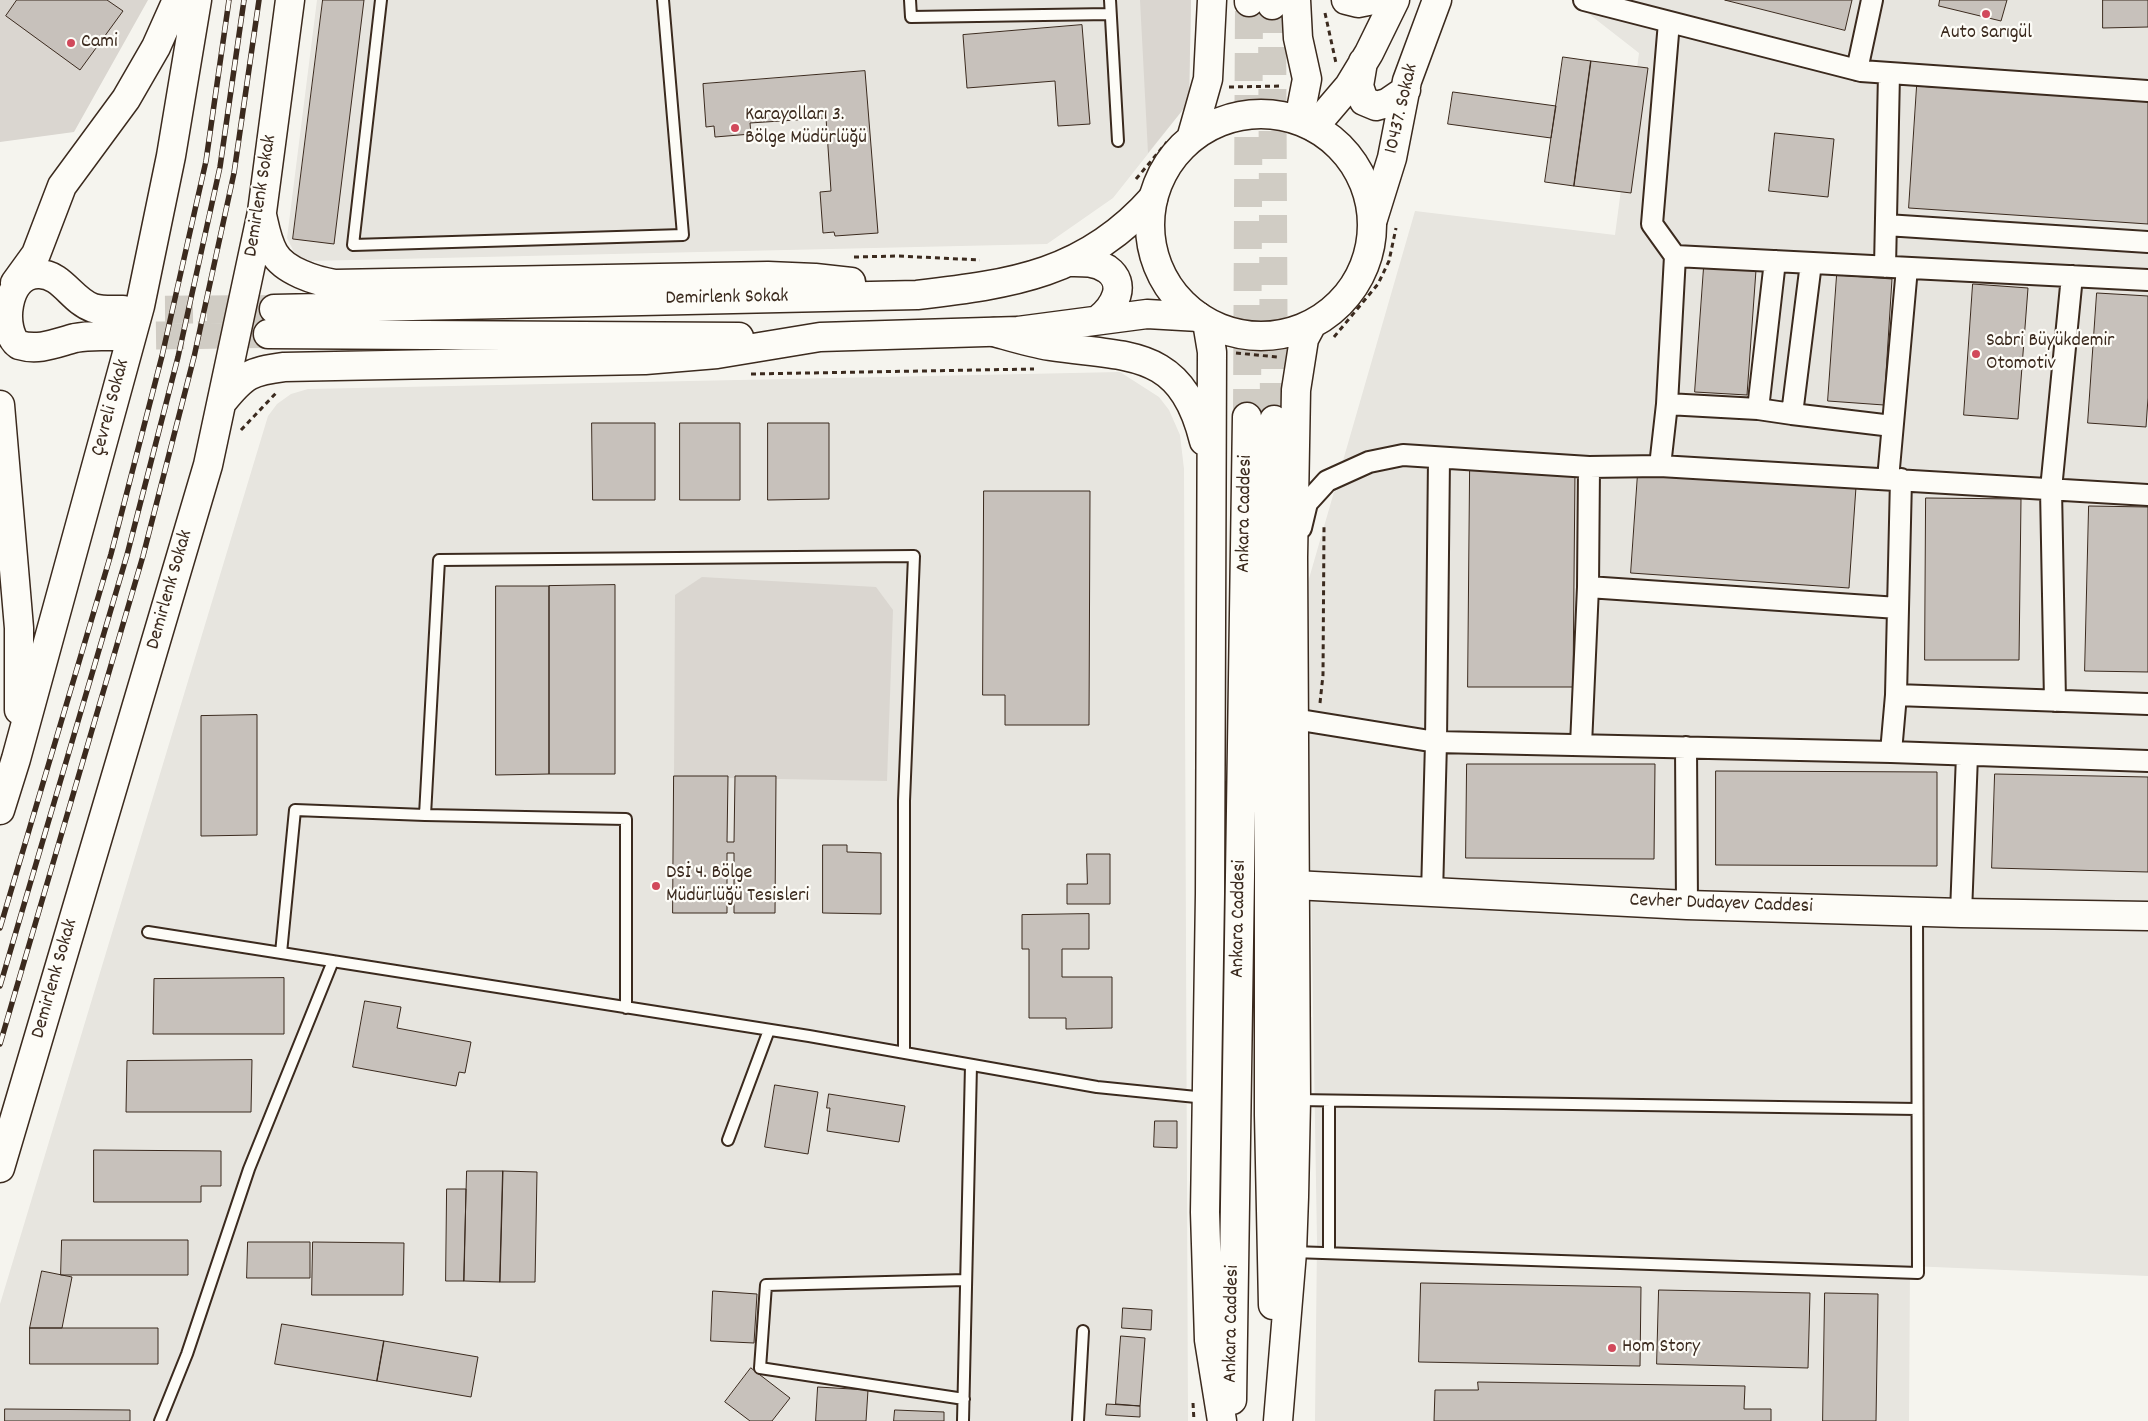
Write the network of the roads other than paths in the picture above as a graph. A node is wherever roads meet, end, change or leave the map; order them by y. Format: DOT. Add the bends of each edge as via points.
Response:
graph roads {
  1 [pos="177,0"];
  2 [pos="197,0"];
  3 [pos="290,0"];
  4 [pos="382,0"];
  5 [pos="663,0"];
  6 [pos="910,0"];
  7 [pos="1110,0"];
  8 [pos="1212,0"];
  9 [pos="1373,0"];
  10 [pos="1395,0"];
  11 [pos="1437,0"];
  12 [pos="1584,0"];
  13 [pos="1872,0"];
  14 [pos="1268,1"];
  15 [pos="1335,5"];
  16 [pos="1110,14"];
  17 [pos="1669,22"];
  18 [pos="1364,61"];
  19 [pos="1857,70"];
  20 [pos="1889,73"];
  21 [pos="1406,90"];
  22 [pos="2148,91"];
  23 [pos="1307,124"];
  24 [pos="1180,139"];
  25 [pos="1118,141"];
  26 [pos="1142,192"];
  27 [pos="262,212"];
  28 [pos="1385,220"];
  29 [pos="1886,225"];
  30 [pos="2148,242"];
  31 [pos="1675,256"];
  32 [pos="1774,261"];
  33 [pos="1068,262"];
  34 [pos="1811,263"];
  35 [pos="1885,267"];
  36 [pos="1907,268"];
  37 [pos="2072,276"];
  38 [pos="2148,280"];
  39 [pos="15,284"];
  40 [pos="917,295"];
  41 [pos="123,310"];
  42 [pos="0,319"];
  43 [pos="1099,319"];
  44 [pos="1203,320"];
  45 [pos="994,332"];
  46 [pos="1321,334"];
  47 [pos="114,336"];
  48 [pos="820,337"];
  49 [pos="223,401"];
  50 [pos="1667,404"];
  51 [pos="0,405"];
  52 [pos="1758,409"];
  53 [pos="1792,414"];
  54 [pos="1247,417"];
  55 [pos="1274,420"];
  56 [pos="1892,426"];
  57 [pos="1439,458"];
  58 [pos="1660,466"];
  59 [pos="1589,467"];
  60 [pos="1211,470"];
  61 [pos="1895,479"];
  62 [pos="2051,489"];
  63 [pos="2148,494"];
  64 [pos="1293,557"];
  65 [pos="1588,587"];
  66 [pos="1898,608"];
  67 [pos="1896,695"];
  68 [pos="2055,701"];
  69 [pos="2148,704"];
  70 [pos="1306,721"];
  71 [pos="1436,742"];
  72 [pos="1581,745"];
  73 [pos="1686,747"];
  74 [pos="1891,752"];
  75 [pos="1966,755"];
  76 [pos="16,759"];
  77 [pos="2148,761"];
  78 [pos="0,810"];
  79 [pos="425,814"];
  80 [pos="1294,885"];
  81 [pos="1432,894"];
  82 [pos="1686,905"];
  83 [pos="1917,912"];
  84 [pos="1960,913"];
  85 [pos="2148,916"];
  86 [pos="148,932"];
  87 [pos="282,953"];
  88 [pos="332,961"];
  89 [pos="626,1008"];
  90 [pos="768,1030"];
  91 [pos="904,1053"];
  92 [pos="971,1065"];
  93 [pos="1208,1098"];
  94 [pos="1296,1100"];
  95 [pos="1329,1101"];
  96 [pos="1918,1109"];
  97 [pos="728,1140"];
  98 [pos="0,1168"];
  99 [pos="1292,1252"];
  100 [pos="1329,1253"];
  101 [pos="966,1280"];
  102 [pos="1084,1331"];
  103 [pos="964,1399"];
  104 [pos="160,1421"];
  105 [pos="963,1421"];
  106 [pos="1078,1421"];
  107 [pos="1222,1421"];
  108 [pos="1232,1421"];
  109 [pos="1277,1421"];
  1 -- 39 [label="street" via="156,47 126,99 62,186 36,254"];
  2 -- 76 [label="street, Çevreli Sokak" via="171,156 145,283"];
  3 -- 27 [label="street, Demirlenk Sokak"];
  4 -- 5 [label="lane" via="353,245 683,235"];
  6 -- 16 [label="lane" via="911,16"];
  7 -- 16 [label="lane"];
  8 -- 24 [label="street" via="1206,87"];
  9 -- 15 [label="street"];
  10 -- 18 [label="street"];
  11 -- 21 [label="street, 10437. Sokak" via="1420,41"];
  12 -- 17 [label="street"];
  13 -- 19 [label="street"];
  14 -- 23 [label="street" via="1298,38 1307,79"];
  16 -- 25 [label="lane"];
  17 -- 19 [label="street"];
  17 -- 31 [label="street" via="1652,224"];
  18 -- 21 [label="street" via="1359,86 1364,101 1376,106"];
  18 -- 23 [label="street" via="1342,94"];
  19 -- 20 [label="street"];
  20 -- 22 [label="street"];
  20 -- 29 [label="street"];
  21 -- 28 [label="street, 10437. Sokak" via="1392,158"];
  23 -- 24 [label="street" via="1267,114 1242,116"];
  23 -- 28 [label="street" via="1328,136 1351,158"];
  24 -- 26 [label="street" via="1164,171"];
  26 -- 33 [label="street, Demirlenk Sokak" via="1137,216 1111,237"];
  26 -- 44 [label="street" via="1156,261 1171,290"];
  27 -- 40 [label="street" via="267,238 275,255 302,275 336,284 768,276 824,279"];
  27 -- 49 [label="street, Demirlenk Sokak"];
  28 -- 46 [label="street" via="1372,237 1369,255 1353,288"];
  29 -- 30 [label="street"];
  29 -- 35 [label="street"];
  31 -- 32 [label="street"];
  31 -- 50 [label="street"];
  32 -- 34 [label="street"];
  32 -- 52 [label="street"];
  33 -- 40 [label="street, Demirlenk Sokak" via="997,285"];
  33 -- 43 [label="street" via="1089,262 1107,269 1114,276 1117,294 1114,304"];
  34 -- 35 [label="street"];
  34 -- 53 [label="street"];
  35 -- 36 [label="street"];
  36 -- 37 [label="street"];
  36 -- 56 [label="street"];
  37 -- 38 [label="street"];
  37 -- 62 [label="street"];
  39 -- 41 [label="street" via="27,276 50,276 92,308"];
  39 -- 42 [label="street" via="6,296"];
  40 -- 48 [label="street, Demirlenk Sokak" via="271,322"];
  42 -- 47 [label="street" via="9,339 32,347 45,347 76,338"];
  43 -- 44 [label="street" via="1161,314"];
  43 -- 45 [label="street"];
  44 -- 46 [label="street" via="1236,333 1259,336"];
  44 -- 60 [label="street" via="1212,352"];
  45 -- 48 [label="street"];
  45 -- 60 [label="street" via="1050,346 1133,357 1162,368 1180,386 1192,408"];
  46 -- 64 [label="street" via="1304,339 1296,390"];
  48 -- 49 [label="street" via="717,354 645,360 284,367 261,370 240,380"];
  49 -- 98 [label="street, Demirlenk Sokak" via="205,475"];
  50 -- 52 [label="street"];
  50 -- 58 [label="street"];
  51 -- 76 [label="street" via="20,628 20,710"];
  52 -- 53 [label="street"];
  53 -- 56 [label="street"];
  54 -- 108 [label="street, Ankara Caddesi"];
  55 -- 109 [label="street, Ankara Caddesi" via="1268,712 1269,1115"];
  56 -- 61 [label="street"];
  57 -- 59 [label="street"];
  57 -- 64 [label="street" via="1403,455 1369,462 1327,481 1308,503"];
  57 -- 71 [label="street"];
  58 -- 59 [label="street"];
  58 -- 61 [label="street"];
  59 -- 65 [label="street"];
  60 -- 93 [label="street"];
  61 -- 62 [label="street"];
  61 -- 66 [label="street"];
  62 -- 63 [label="street"];
  62 -- 68 [label="street"];
  64 -- 70 [label="street"];
  65 -- 66 [label="street"];
  65 -- 72 [label="street"];
  66 -- 67 [label="street"];
  67 -- 68 [label="street"];
  67 -- 74 [label="street"];
  68 -- 69 [label="street"];
  70 -- 71 [label="street"];
  70 -- 80 [label="street"];
  71 -- 72 [label="street"];
  71 -- 81 [label="street"];
  72 -- 73 [label="street"];
  73 -- 74 [label="street"];
  73 -- 82 [label="street"];
  74 -- 75 [label="street"];
  75 -- 77 [label="street"];
  75 -- 84 [label="street"];
  76 -- 78 [label="street, Çevreli Sokak"];
  79 -- 87 [label="lane" via="295,810"];
  79 -- 89 [label="lane" via="626,819"];
  79 -- 91 [label="lane" via="439,560 914,556 904,802"];
  80 -- 81 [label="street, Cevher Dudayev Caddesi"];
  80 -- 94 [label="street"];
  81 -- 82 [label="street, Cevher Dudayev Caddesi"];
  82 -- 83 [label="street, Cevher Dudayev Caddesi"];
  83 -- 84 [label="street, Cevher Dudayev Caddesi"];
  83 -- 96 [label="lane"];
  84 -- 85 [label="street, Cevher Dudayev Caddesi"];
  86 -- 87 [label="lane"];
  87 -- 88 [label="lane"];
  88 -- 89 [label="lane"];
  88 -- 104 [label="lane" via="249,1169 187,1354"];
  89 -- 90 [label="lane"];
  90 -- 91 [label="lane"];
  90 -- 97 [label="lane"];
  91 -- 92 [label="lane"];
  92 -- 93 [label="lane" via="1097,1087"];
  92 -- 101 [label="lane"];
  93 -- 107 [label="street" via="1205,1212 1209,1340"];
  94 -- 95 [label="lane"];
  94 -- 99 [label="street"];
  95 -- 96 [label="lane"];
  95 -- 100 [label="lane"];
  96 -- 100 [label="lane" via="1918,1273"];
  99 -- 100 [label="lane"];
  99 -- 109 [label="street"];
  101 -- 103 [label="lane"];
  101 -- 103 [label="lane" via="766,1285 760,1368"];
  102 -- 106 [label="lane"];
  103 -- 105 [label="lane"];
}
